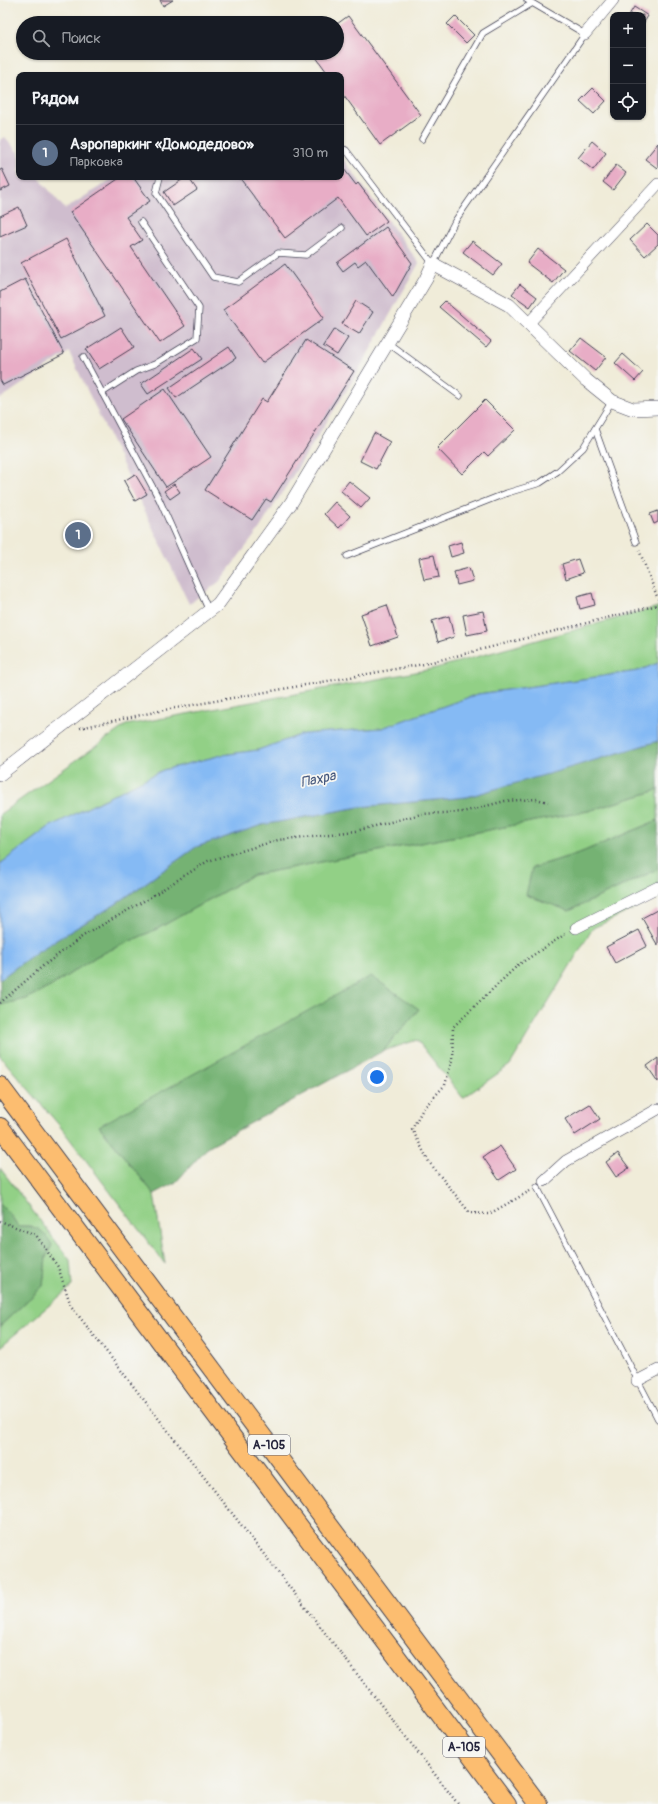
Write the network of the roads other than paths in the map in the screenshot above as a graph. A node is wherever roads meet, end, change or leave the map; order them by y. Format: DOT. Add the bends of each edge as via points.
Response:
graph roads {
  1 [pos="613,0"];
  2 [pos="529,2"];
  3 [pos="585,34"];
  4 [pos="422,139"];
  5 [pos="344,149"];
  6 [pos="159,180"];
  7 [pos="658,184"];
  8 [pos="141,222"];
  9 [pos="342,228"];
  10 [pos="433,264"];
  11 [pos="528,324"];
  12 [pos="388,342"];
  13 [pos="83,357"];
  14 [pos="102,393"];
  15 [pos="460,396"];
  16 [pos="612,401"];
  17 [pos="658,408"];
  18 [pos="594,429"];
  19 [pos="636,542"];
  20 [pos="347,556"];
  21 [pos="209,611"];
  22 [pos="0,774"];
  23 [pos="658,887"];
  24 [pos="576,928"];
  25 [pos="0,1086"];
  26 [pos="658,1109"];
  27 [pos="0,1127"];
  28 [pos="540,1184"];
  29 [pos="658,1370"];
  30 [pos="637,1381"];
  31 [pos="658,1419"];
  32 [pos="507,1804"];
  33 [pos="538,1804"];
  1 -- 3 [label="street"];
  2 -- 3 [label="lane"];
  2 -- 4 [label="lane" via="483,33"];
  3 -- 10 [label="lane" via="455,221"];
  5 -- 10 [label="lane"];
  6 -- 9 [label="lane" via="156,193 213,277 238,282 278,253 306,254"];
  7 -- 11 [label="street"];
  8 -- 14 [label="lane" via="199,308 197,338 156,364 136,371"];
  10 -- 11 [label="street" via="509,305"];
  10 -- 12 [label="street"];
  11 -- 16 [label="street" via="586,380"];
  12 -- 15 [label="lane"];
  12 -- 21 [label="street" via="291,503 218,604"];
  13 -- 14 [label="lane"];
  14 -- 21 [label="lane" via="159,499"];
  16 -- 17 [label="street" via="633,409"];
  16 -- 18 [label="lane"];
  18 -- 19 [label="lane"];
  18 -- 20 [label="lane" via="583,448 558,471 540,483 507,493"];
  21 -- 22 [label="street"];
  23 -- 24 [label="street"];
  25 -- 33 [label="highway, А-105"];
  26 -- 28 [label="street" via="566,1161"];
  27 -- 32 [label="highway, А-105"];
  28 -- 30 [label="lane"];
  29 -- 30 [label="street"];
  30 -- 31 [label="lane"];
}
